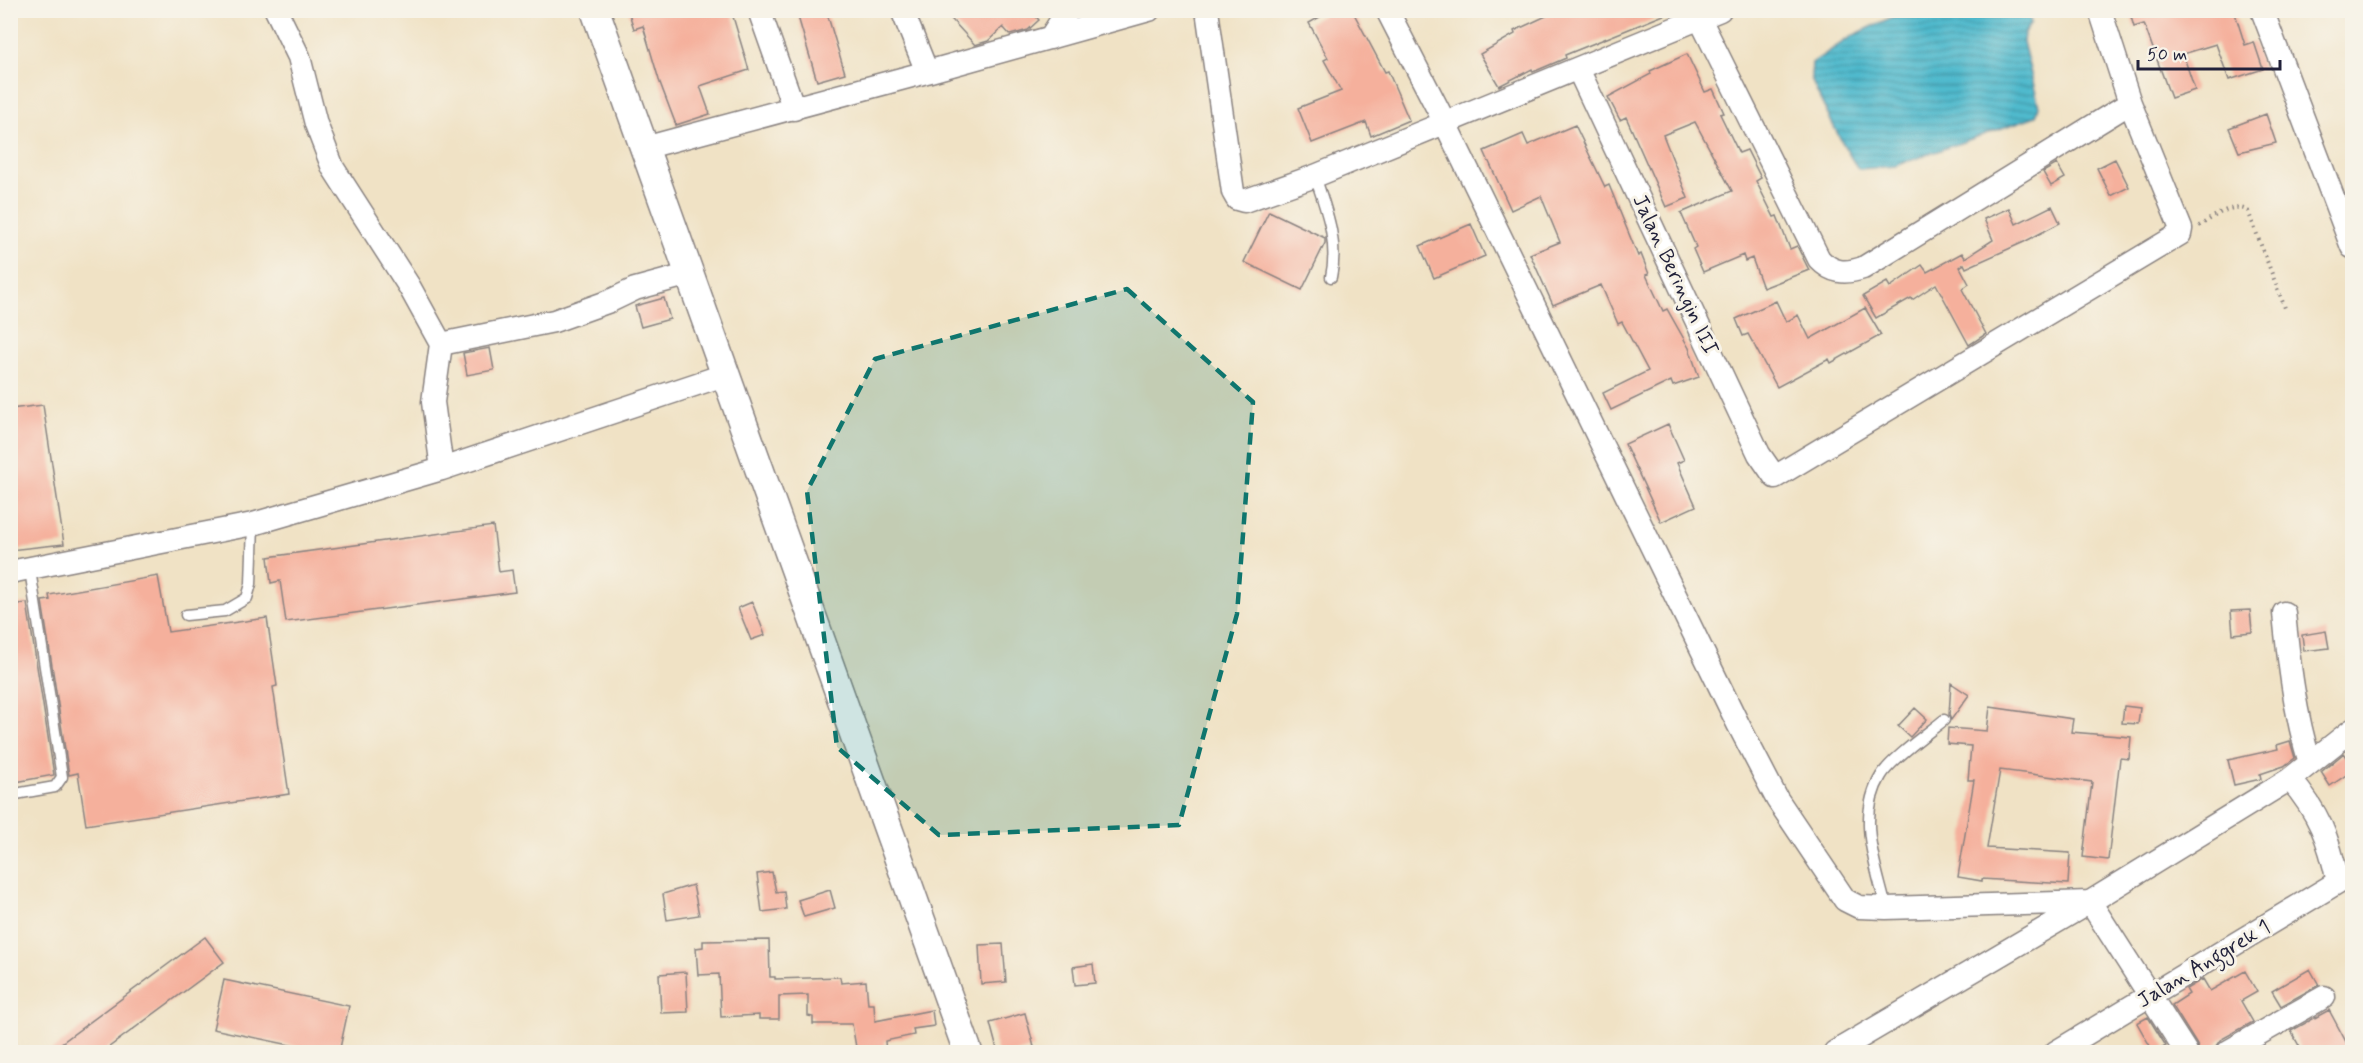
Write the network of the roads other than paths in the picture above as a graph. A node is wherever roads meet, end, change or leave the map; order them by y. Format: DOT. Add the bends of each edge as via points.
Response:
graph roads {
  1 [pos="276,10"];
  2 [pos="595,10"];
  3 [pos="759,10"];
  4 [pos="902,10"];
  5 [pos="1068,10"];
  6 [pos="1149,10"];
  7 [pos="1206,10"];
  8 [pos="1387,10"];
  9 [pos="2100,10"];
  10 [pos="2262,10"];
  11 [pos="1710,15"];
  12 [pos="1050,38"];
  13 [pos="1579,70"];
  14 [pos="927,72"];
  15 [pos="2130,103"];
  16 [pos="794,109"];
  17 [pos="1445,123"];
  18 [pos="644,148"];
  19 [pos="1315,176"];
  20 [pos="2352,247"];
  21 [pos="690,274"];
  22 [pos="1331,277"];
  23 [pos="441,344"];
  24 [pos="727,374"];
  25 [pos="442,469"];
  26 [pos="253,524"];
  27 [pos="20,571"];
  28 [pos="2284,613"];
  29 [pos="186,615"];
  30 [pos="1944,720"];
  31 [pos="2352,730"];
  32 [pos="2310,763"];
  33 [pos="2290,779"];
  34 [pos="10,795"];
  35 [pos="2345,879"];
  36 [pos="1886,908"];
  37 [pos="2094,910"];
  38 [pos="2151,996"];
  39 [pos="2324,997"];
  40 [pos="968,1053"];
  41 [pos="1834,1053"];
  42 [pos="2056,1053"];
  43 [pos="2186,1053"];
  44 [pos="2227,1053"];
  1 -- 23 [label="street" via="298,57 333,168 409,286"];
  2 -- 18 [label="street"];
  3 -- 16 [label="street"];
  4 -- 14 [label="street"];
  5 -- 12 [label="street"];
  6 -- 12 [label="street"];
  7 -- 19 [label="street" via="1233,192 1238,200"];
  8 -- 17 [label="street"];
  9 -- 15 [label="street"];
  10 -- 20 [label="street"];
  11 -- 13 [label="street"];
  11 -- 15 [label="street" via="1819,259 1836,271 1863,268"];
  12 -- 14 [label="street"];
  13 -- 15 [label="street, Jalan Beringin III" via="1759,454 1775,477 2180,234"];
  13 -- 17 [label="street"];
  14 -- 16 [label="street"];
  16 -- 18 [label="street"];
  17 -- 19 [label="street"];
  17 -- 36 [label="street" via="1777,798 1845,900 1859,907"];
  18 -- 21 [label="street"];
  19 -- 22 [label="lane" via="1333,234"];
  21 -- 23 [label="street" via="635,289 554,321"];
  21 -- 24 [label="street"];
  23 -- 25 [label="street" via="433,402"];
  24 -- 25 [label="street"];
  24 -- 40 [label="street"];
  25 -- 26 [label="street"];
  26 -- 27 [label="street"];
  26 -- 29 [label="lane" via="247,598 225,610"];
  27 -- 34 [label="lane" via="62,777 55,786"];
  28 -- 32 [label="street" via="2293,694"];
  30 -- 36 [label="lane" via="1881,775 1868,806 1870,841"];
  31 -- 32 [label="street"];
  32 -- 33 [label="street"];
  33 -- 35 [label="street" via="2307,798"];
  33 -- 37 [label="street"];
  35 -- 38 [label="street, Jalan Anggrek 1"];
  36 -- 37 [label="street"];
  37 -- 38 [label="street"];
  37 -- 41 [label="street"];
  38 -- 42 [label="street, Jalan Anggrek 1"];
  38 -- 43 [label="street"];
  39 -- 44 [label="street"];
}
